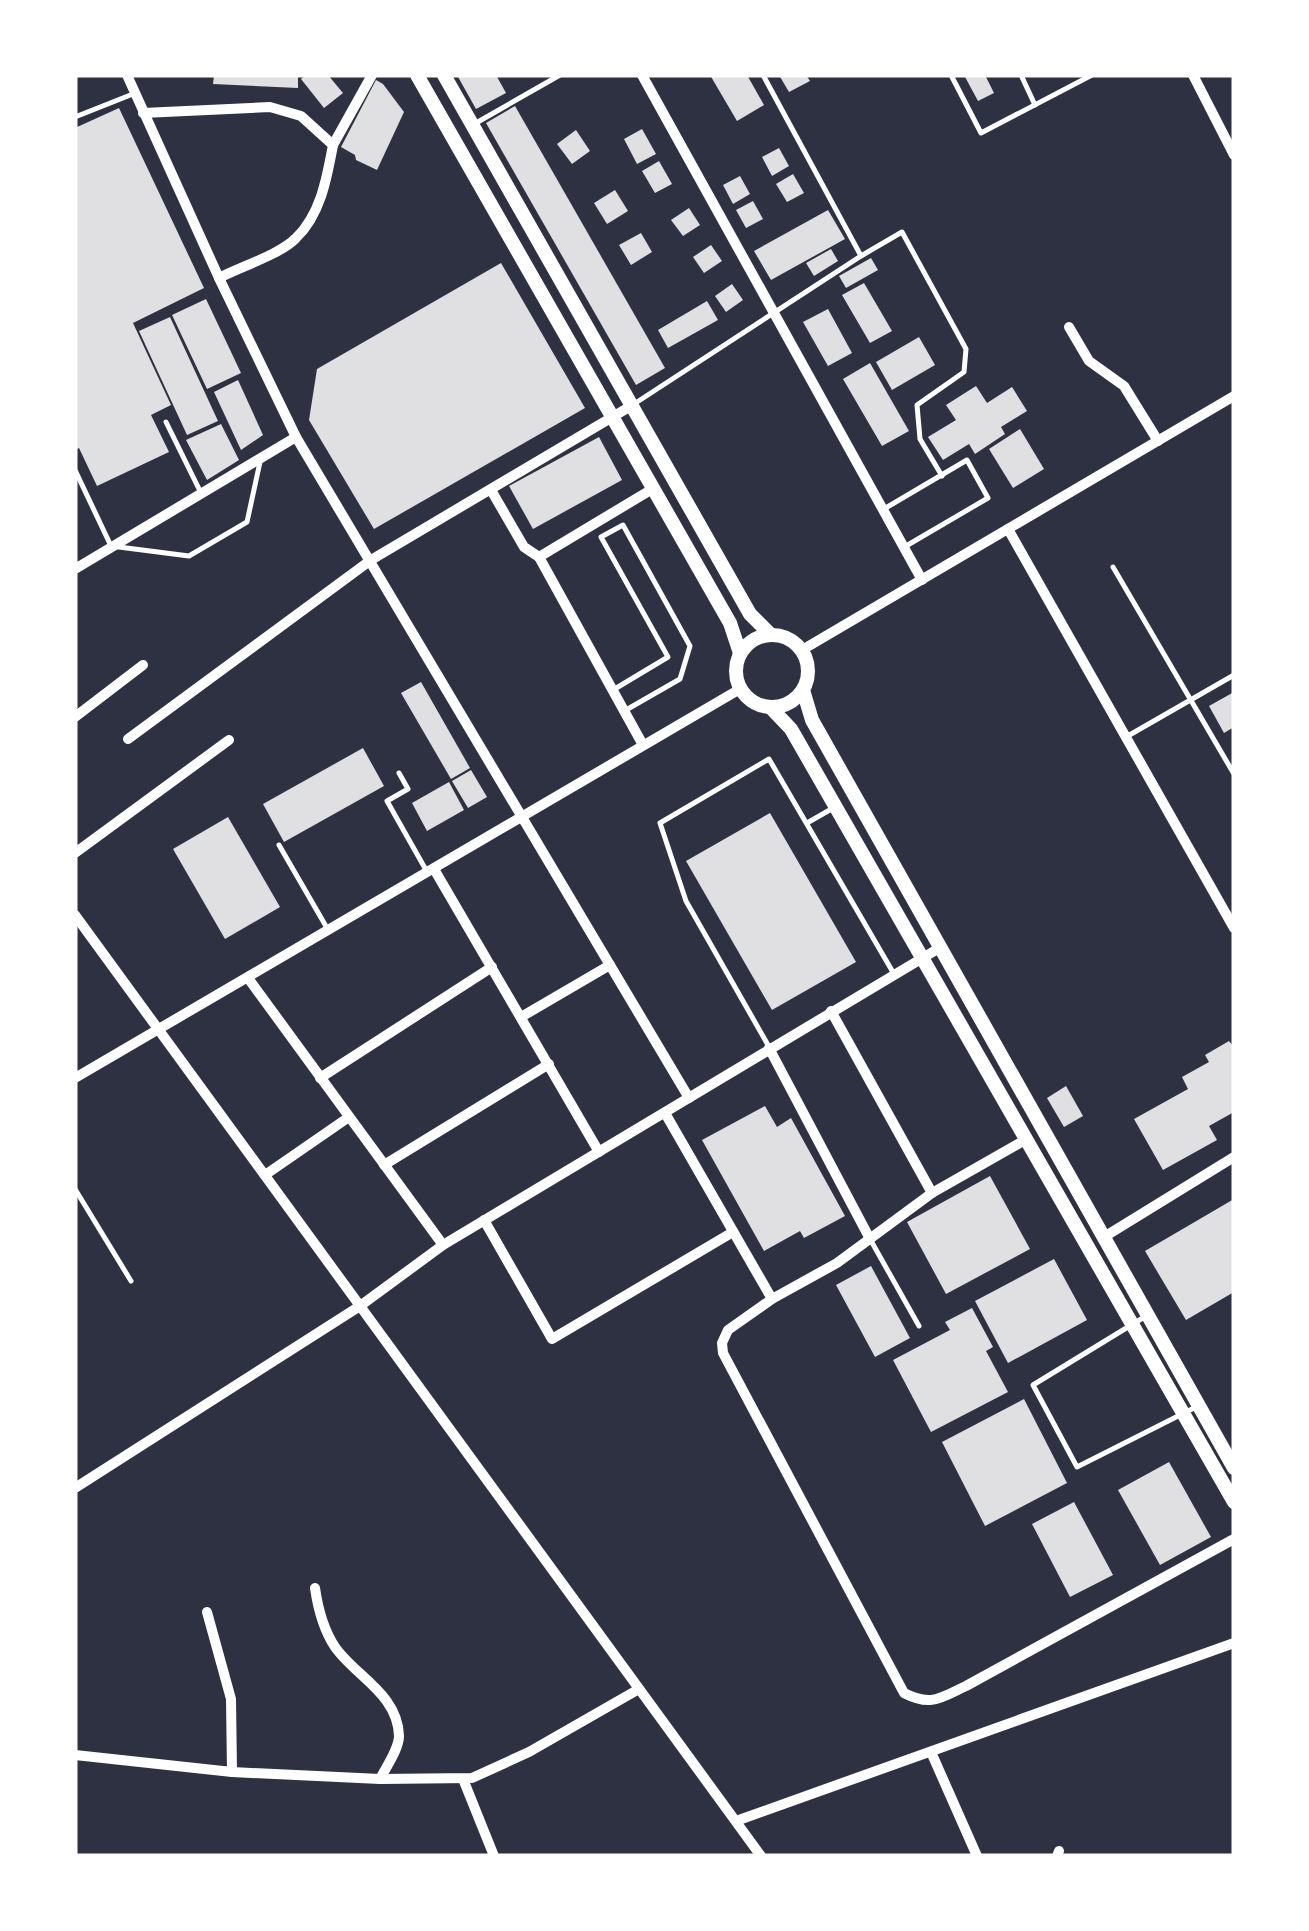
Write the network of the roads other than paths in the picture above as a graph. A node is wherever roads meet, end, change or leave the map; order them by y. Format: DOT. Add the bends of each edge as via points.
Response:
graph roads {
  1 [pos="127,75"];
  2 [pos="372,75"];
  3 [pos="417,75"];
  4 [pos="444,75"];
  5 [pos="560,75"];
  6 [pos="642,75"];
  7 [pos="763,75"];
  8 [pos="952,75"];
  9 [pos="1020,75"];
  10 [pos="1092,75"];
  11 [pos="1193,75"];
  12 [pos="134,93"];
  13 [pos="1035,105"];
  14 [pos="142,114"];
  15 [pos="75,116"];
  16 [pos="472,126"];
  17 [pos="333,144"];
  18 [pos="1234,155"];
  19 [pos="860,256"];
  20 [pos="219,278"];
  21 [pos="774,311"];
  22 [pos="1069,327"];
  23 [pos="1234,396"];
  24 [pos="631,406"];
  25 [pos="613,417"];
  26 [pos="166,422"];
  27 [pos="296,437"];
  28 [pos="1158,440"];
  29 [pos="261,458"];
  30 [pos="75,470"];
  31 [pos="942,476"];
  32 [pos="654,488"];
  33 [pos="491,490"];
  34 [pos="201,493"];
  35 [pos="882,510"];
  36 [pos="1008,529"];
  37 [pos="110,546"];
  38 [pos="903,547"];
  39 [pos="539,556"];
  40 [pos="371,560"];
  41 [pos="1113,567"];
  42 [pos="75,569"];
  43 [pos="922,580"];
  44 [pos="770,635"];
  45 [pos="802,650"];
  46 [pos="740,653"];
  47 [pos="142,666"];
  48 [pos="1234,675"];
  49 [pos="740,689"];
  50 [pos="613,690"];
  51 [pos="803,690"];
  52 [pos="1191,701"];
  53 [pos="771,708"];
  54 [pos="624,711"];
  55 [pos="75,716"];
  56 [pos="1126,737"];
  57 [pos="128,739"];
  58 [pos="229,740"];
  59 [pos="643,745"];
  60 [pos="399,773"];
  61 [pos="1234,774"];
  62 [pos="836,807"];
  63 [pos="520,818"];
  64 [pos="807,824"];
  65 [pos="279,845"];
  66 [pos="75,852"];
  67 [pos="431,871"];
  68 [pos="75,915"];
  69 [pos="1234,928"];
  70 [pos="328,931"];
  71 [pos="941,947"];
  72 [pos="922,958"];
  73 [pos="610,965"];
  74 [pos="492,967"];
  75 [pos="894,974"];
  76 [pos="248,978"];
  77 [pos="831,1011"];
  78 [pos="521,1017"];
  79 [pos="158,1029"];
  80 [pos="769,1048"];
  81 [pos="548,1064"];
  82 [pos="75,1078"];
  83 [pos="320,1078"];
  84 [pos="689,1098"];
  85 [pos="665,1112"];
  86 [pos="349,1117"];
  87 [pos="1025,1140"];
  88 [pos="599,1152"];
  89 [pos="1234,1157"];
  90 [pos="384,1165"];
  91 [pos="265,1175"];
  92 [pos="75,1189"];
  93 [pos="932,1193"];
  94 [pos="484,1220"];
  95 [pos="734,1232"];
  96 [pos="1104,1237"];
  97 [pos="870,1240"];
  98 [pos="443,1245"];
  99 [pos="130,1281"];
  100 [pos="772,1299"];
  101 [pos="360,1306"];
  102 [pos="1148,1314"];
  103 [pos="1132,1324"];
  104 [pos="918,1326"];
  105 [pos="1199,1406"];
  106 [pos="1183,1414"];
  107 [pos="1234,1468"];
  108 [pos="75,1488"];
  109 [pos="1234,1502"];
  110 [pos="1234,1539"];
  111 [pos="315,1588"];
  112 [pos="208,1612"];
  113 [pos="1234,1643"];
  114 [pos="640,1689"];
  115 [pos="931,1752"];
  116 [pos="75,1755"];
  117 [pos="232,1772"];
  118 [pos="380,1779"];
  119 [pos="463,1779"];
  120 [pos="736,1821"];
  121 [pos="756,1854"];
  122 [pos="494,1856"];
  123 [pos="978,1856"];
  1 -- 12 [label="street"];
  2 -- 17 [label="street"];
  3 -- 25 [label="main road"];
  4 -- 16 [label="main road"];
  5 -- 16 [label="lane"];
  6 -- 21 [label="street"];
  7 -- 19 [label="lane"];
  8 -- 13 [label="lane" via="981,133"];
  9 -- 13 [label="lane"];
  10 -- 13 [label="lane"];
  11 -- 18 [label="street"];
  12 -- 14 [label="street"];
  12 -- 15 [label="lane"];
  14 -- 17 [label="street" via="270,106 301,116"];
  14 -- 20 [label="street"];
  16 -- 24 [label="main road"];
  17 -- 20 [label="street" via="326,184 294,240"];
  19 -- 21 [label="lane"];
  19 -- 31 [label="lane" via="902,232 966,349 964,372 916,406 920,439"];
  20 -- 27 [label="street"];
  21 -- 24 [label="lane"];
  21 -- 35 [label="street"];
  22 -- 28 [label="street" via="1089,361 1124,386"];
  23 -- 28 [label="street"];
  24 -- 25 [label="street"];
  24 -- 44 [label="main road" via="750,614"];
  25 -- 32 [label="main road"];
  25 -- 33 [label="street"];
  26 -- 34 [label="lane"];
  27 -- 29 [label="street"];
  27 -- 40 [label="street"];
  28 -- 36 [label="street"];
  29 -- 34 [label="street"];
  29 -- 37 [label="lane" via="247,522 189,556"];
  30 -- 37 [label="lane"];
  31 -- 35 [label="lane"];
  31 -- 38 [label="lane" via="966,460 988,498"];
  32 -- 39 [label="street"];
  32 -- 46 [label="main road"];
  33 -- 39 [label="street" via="524,547"];
  33 -- 40 [label="street"];
  34 -- 37 [label="street"];
  35 -- 38 [label="street"];
  36 -- 43 [label="street"];
  36 -- 56 [label="street"];
  37 -- 42 [label="street"];
  38 -- 43 [label="street"];
  39 -- 50 [label="street"];
  40 -- 57 [label="street"];
  40 -- 63 [label="street"];
  41 -- 52 [label="lane"];
  43 -- 45 [label="street"];
  44 -- 45 [label="main road"];
  44 -- 46 [label="main road"];
  45 -- 51 [label="main road" via="808,673"];
  46 -- 49 [label="main road"];
  47 -- 55 [label="street"];
  48 -- 52 [label="lane"];
  49 -- 53 [label="main road"];
  49 -- 59 [label="street"];
  50 -- 54 [label="street"];
  50 -- 54 [label="lane" via="668,658 601,537 622,524 690,646 680,679"];
  51 -- 53 [label="main road" via="792,702"];
  51 -- 71 [label="main road" via="812,720"];
  52 -- 56 [label="lane"];
  52 -- 61 [label="lane"];
  53 -- 62 [label="main road" via="791,729"];
  54 -- 59 [label="street"];
  56 -- 69 [label="street"];
  58 -- 66 [label="street"];
  59 -- 63 [label="street"];
  60 -- 67 [label="lane" via="408,789 387,802"];
  62 -- 64 [label="lane"];
  62 -- 72 [label="main road"];
  63 -- 67 [label="street"];
  63 -- 73 [label="street"];
  64 -- 75 [label="lane"];
  64 -- 80 [label="lane" via="769,759 660,823 686,901"];
  65 -- 70 [label="lane"];
  67 -- 70 [label="street"];
  67 -- 74 [label="street"];
  68 -- 79 [label="street"];
  70 -- 76 [label="street"];
  71 -- 72 [label="street"];
  71 -- 96 [label="main road"];
  72 -- 75 [label="street"];
  72 -- 87 [label="main road"];
  73 -- 78 [label="street"];
  73 -- 84 [label="street"];
  74 -- 78 [label="street"];
  74 -- 83 [label="street"];
  75 -- 77 [label="street"];
  76 -- 79 [label="street"];
  76 -- 83 [label="street"];
  77 -- 80 [label="street"];
  77 -- 93 [label="street"];
  78 -- 81 [label="street"];
  79 -- 82 [label="street"];
  79 -- 91 [label="street"];
  80 -- 84 [label="street"];
  80 -- 97 [label="street"];
  81 -- 88 [label="street"];
  81 -- 90 [label="street"];
  83 -- 86 [label="street"];
  84 -- 85 [label="street"];
  85 -- 88 [label="street"];
  85 -- 95 [label="street"];
  86 -- 90 [label="street"];
  86 -- 91 [label="street"];
  87 -- 93 [label="street"];
  87 -- 103 [label="main road"];
  88 -- 94 [label="street"];
  89 -- 96 [label="street"];
  90 -- 98 [label="street"];
  91 -- 101 [label="street"];
  92 -- 99 [label="lane"];
  93 -- 97 [label="street"];
  94 -- 95 [label="street" via="552,1339"];
  94 -- 98 [label="street"];
  95 -- 100 [label="street"];
  96 -- 102 [label="main road"];
  97 -- 100 [label="street"];
  97 -- 104 [label="lane"];
  98 -- 101 [label="street"];
  100 -- 110 [label="street" via="728,1330 722,1353 904,1692 920,1701 966,1686"];
  101 -- 108 [label="street"];
  101 -- 114 [label="street"];
  102 -- 103 [label="lane"];
  102 -- 105 [label="main road"];
  103 -- 106 [label="main road"];
  103 -- 106 [label="lane" via="1033,1386 1077,1467"];
  105 -- 106 [label="lane"];
  105 -- 107 [label="main road"];
  106 -- 109 [label="main road"];
  111 -- 118 [label="street" via="336,1650 374,1684 395,1720 399,1739"];
  112 -- 117 [label="street" via="231,1698"];
  113 -- 115 [label="street"];
  114 -- 119 [label="street" via="529,1752"];
  114 -- 120 [label="street"];
  115 -- 120 [label="street"];
  115 -- 123 [label="street"];
  116 -- 117 [label="street"];
  117 -- 118 [label="street"];
  118 -- 119 [label="street"];
  119 -- 122 [label="street"];
  120 -- 121 [label="street"];
}
